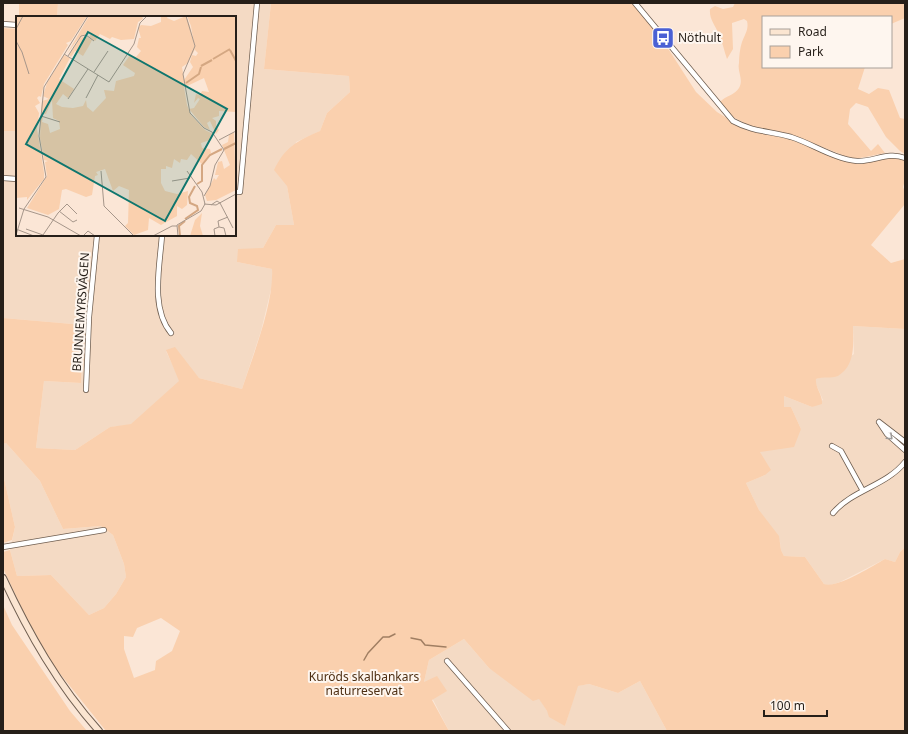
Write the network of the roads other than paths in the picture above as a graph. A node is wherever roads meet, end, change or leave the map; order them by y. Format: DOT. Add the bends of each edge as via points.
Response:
graph roads {
  1 [pos="257,3"];
  2 [pos="635,3"];
  3 [pos="3,24"];
  4 [pos="16,25"];
  5 [pos="905,158"];
  6 [pos="3,178"];
  7 [pos="16,179"];
  8 [pos="238,192"];
  9 [pos="97,236"];
  10 [pos="162,236"];
  11 [pos="171,333"];
  12 [pos="86,390"];
  13 [pos="905,442"];
  14 [pos="832,446"];
  15 [pos="905,450"];
  16 [pos="905,462"];
  17 [pos="864,491"];
  18 [pos="833,513"];
  19 [pos="104,530"];
  20 [pos="3,547"];
  21 [pos="3,578"];
  22 [pos="447,661"];
  23 [pos="99,731"];
  24 [pos="508,731"];
  1 -- 8 [label="street"];
  2 -- 5 [label="street" via="733,121 747,128 790,137 857,161 895,155"];
  3 -- 4 [label="street"];
  6 -- 7 [label="street"];
  9 -- 12 [label="street, BRUNNEMYRSVÄGEN" via="89,317"];
  10 -- 11 [label="street" via="160,302 165,324"];
  13 -- 15 [label="street, one-way" via="879,422 886,434"];
  14 -- 17 [label="street" via="841,451"];
  16 -- 17 [label="street" via="896,471"];
  17 -- 18 [label="street" via="842,503"];
  19 -- 20 [label="street"];
  21 -- 23 [label="main road" via="42,655"];
  22 -- 24 [label="street"];
}
